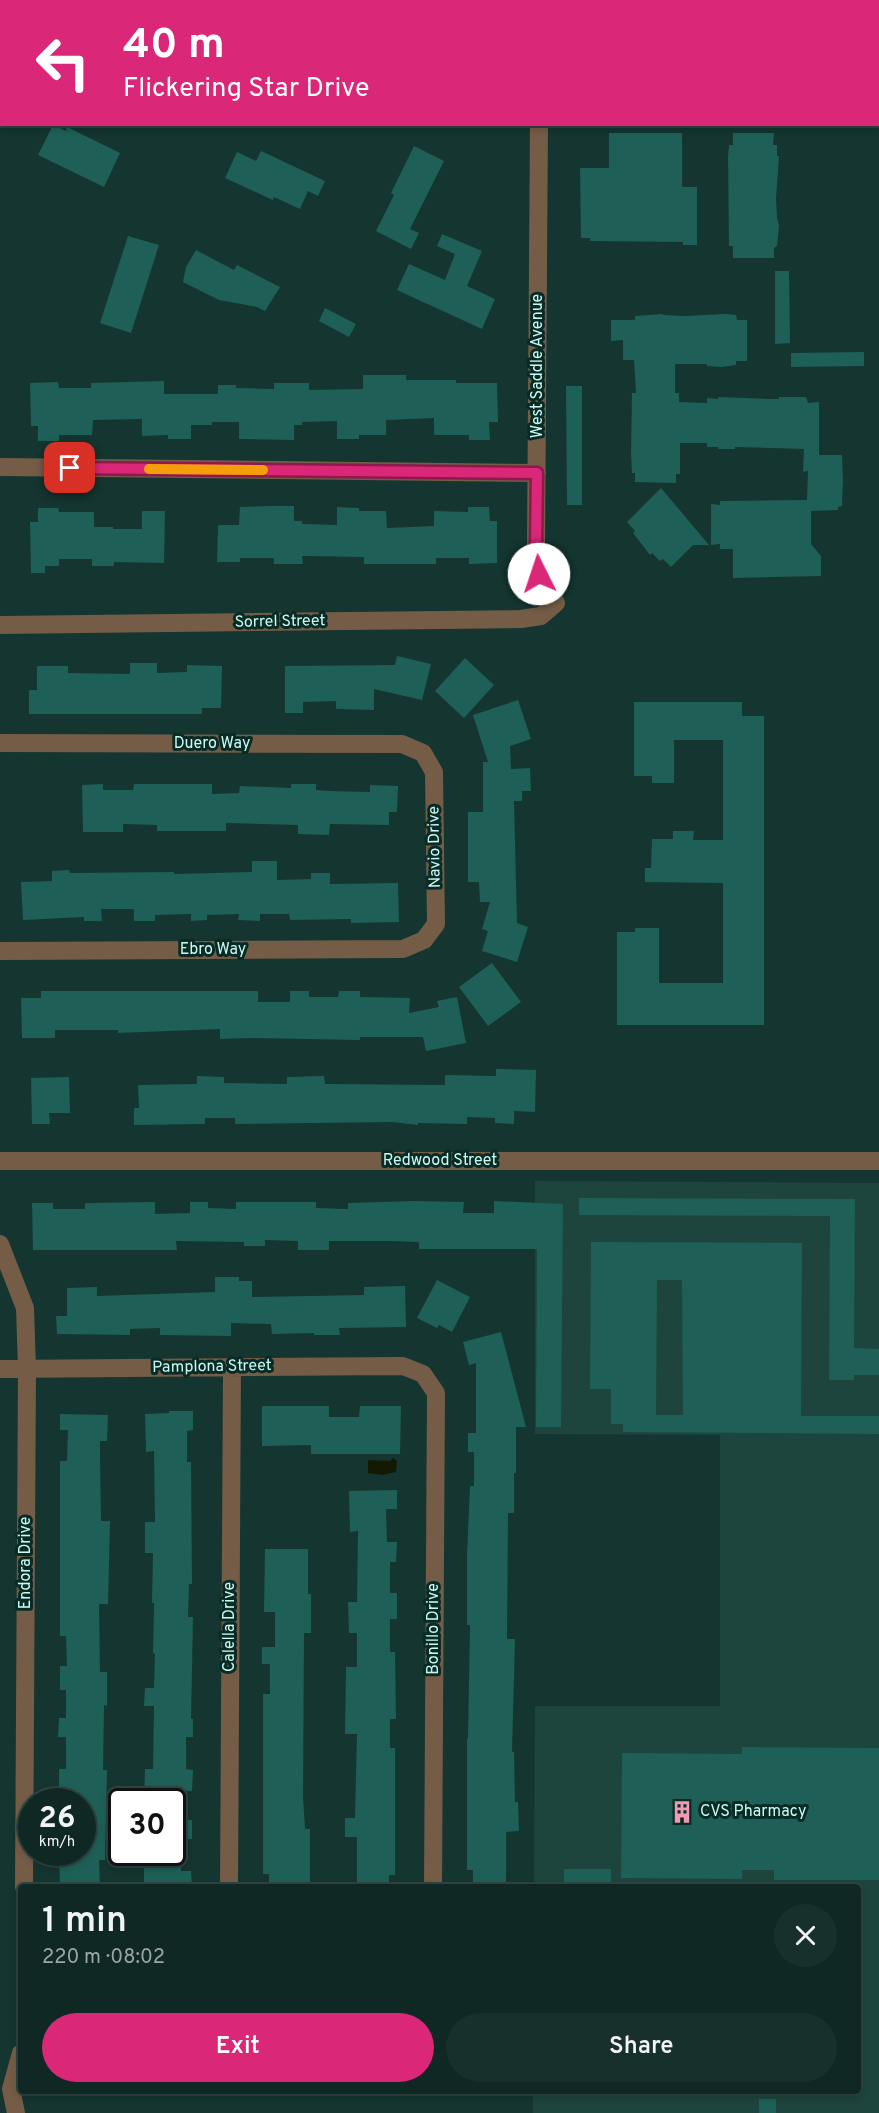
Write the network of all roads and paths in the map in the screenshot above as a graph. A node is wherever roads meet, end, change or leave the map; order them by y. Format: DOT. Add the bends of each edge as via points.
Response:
graph roads {
  1 [pos="539,126"];
  2 [pos="0,467"];
  3 [pos="537,473"];
  4 [pos="556,603"];
  5 [pos="0,625"];
  6 [pos="0,743"];
  7 [pos="423,753"];
  8 [pos="424,940"];
  9 [pos="0,951"];
  10 [pos="0,1161"];
  11 [pos="879,1161"];
  12 [pos="0,1244"];
  13 [pos="232,1366"];
  14 [pos="0,1369"];
  15 [pos="27,1369"];
  16 [pos="423,1374"];
  17 [pos="24,1884"];
  18 [pos="229,1884"];
  19 [pos="433,1884"];
  20 [pos="18,2061"];
  21 [pos="10,2081"];
  22 [pos="16,2113"];
  1 -- 3 [label="street, West Saddle Avenue"];
  2 -- 3 [label="street"];
  3 -- 4 [label="street, West Saddle Avenue" via="539,574"];
  4 -- 5 [label="street, Sorrel Street" via="541,616 521,619"];
  6 -- 7 [label="street, Duero Way" via="402,744"];
  7 -- 8 [label="street, Navio Drive" via="434,772 436,924"];
  8 -- 9 [label="street, Ebro Way" via="403,949"];
  10 -- 11 [label="street, Redwood Street"];
  12 -- 15 [label="street, Endora Drive" via="25,1308"];
  13 -- 15 [label="street, Pamplona Street"];
  13 -- 16 [label="street, Pamplona Street" via="403,1366"];
  13 -- 18 [label="street, Calella Drive"];
  14 -- 15 [label="street, Pamplona Street"];
  15 -- 17 [label="street, Endora Drive"];
  16 -- 19 [label="street, Bonillo Drive" via="436,1393"];
  20 -- 21 [label="street"];
  21 -- 22 [label="street"];
}
